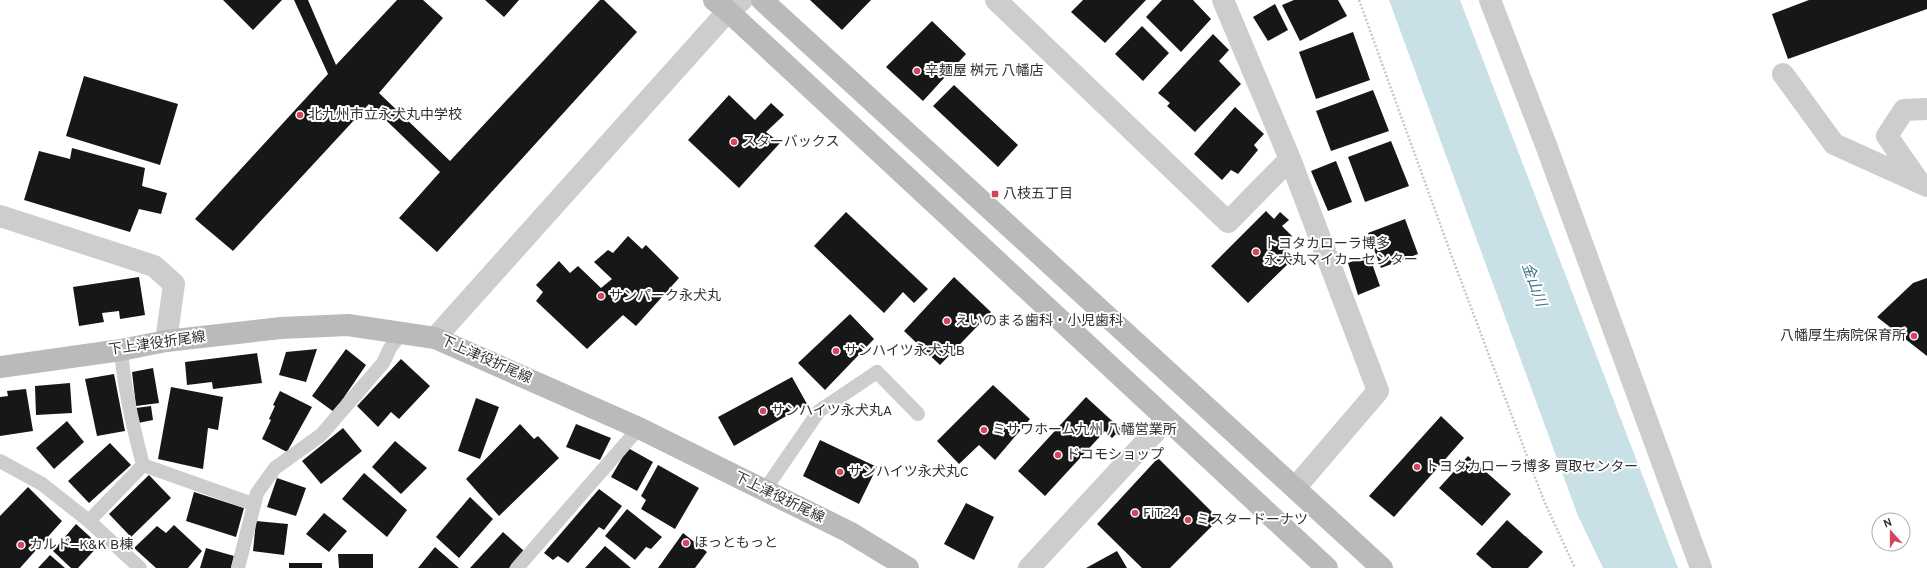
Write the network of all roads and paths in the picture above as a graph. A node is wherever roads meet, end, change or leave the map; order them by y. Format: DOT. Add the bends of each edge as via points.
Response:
graph roads {
  1 [pos="762,0"];
  2 [pos="996,0"];
  3 [pos="1223,0"];
  4 [pos="1359,0"];
  5 [pos="1490,0"];
  6 [pos="728,4"];
  7 [pos="1783,74"];
  8 [pos="1927,109"];
  9 [pos="1290,159"];
  10 [pos="1924,185"];
  11 [pos="0,216"];
  12 [pos="401,334"];
  13 [pos="435,338"];
  14 [pos="166,341"];
  15 [pos="121,350"];
  16 [pos="0,367"];
  17 [pos="918,414"];
  18 [pos="1166,420"];
  19 [pos="640,428"];
  20 [pos="0,461"];
  21 [pos="143,464"];
  22 [pos="1295,488"];
  23 [pos="764,491"];
  24 [pos="253,504"];
  25 [pos="89,521"];
  26 [pos="140,568"];
  27 [pos="238,568"];
  28 [pos="517,568"];
  29 [pos="908,568"];
  30 [pos="1029,568"];
  31 [pos="1328,568"];
  32 [pos="1382,568"];
  33 [pos="1575,568"];
  34 [pos="1701,568"];
  1 -- 22 [label="street"];
  2 -- 9 [label="street" via="1228,222"];
  3 -- 9 [label="street"];
  4 -- 33 [label="path" via="1544,501"];
  5 -- 34 [label="street" via="1549,152"];
  6 -- 13 [label="street"];
  6 -- 18 [label="street"];
  7 -- 10 [label="street" via="1834,144"];
  8 -- 10 [label="street" via="1904,110 1887,136"];
  9 -- 22 [label="street" via="1378,391"];
  11 -- 14 [label="street" via="154,266 174,284"];
  12 -- 13 [label="street, 下上津役折尾線"];
  12 -- 14 [label="street, 下上津役折尾線" via="348,325 281,328"];
  12 -- 24 [label="lane" via="383,363 322,435 275,468 257,493"];
  13 -- 19 [label="street, 下上津役折尾線"];
  14 -- 15 [label="street, 下上津役折尾線"];
  15 -- 16 [label="street, 下上津役折尾線"];
  15 -- 21 [label="lane" via="132,422"];
  17 -- 23 [label="lane" via="877,372 819,411"];
  18 -- 30 [label="street"];
  18 -- 31 [label="street"];
  19 -- 23 [label="street, 下上津役折尾線"];
  19 -- 28 [label="lane"];
  20 -- 25 [label="lane" via="42,484"];
  21 -- 24 [label="lane"];
  21 -- 25 [label="lane"];
  22 -- 32 [label="street"];
  23 -- 29 [label="street, 下上津役折尾線" via="849,532"];
  24 -- 27 [label="lane"];
  25 -- 26 [label="lane"];
}
